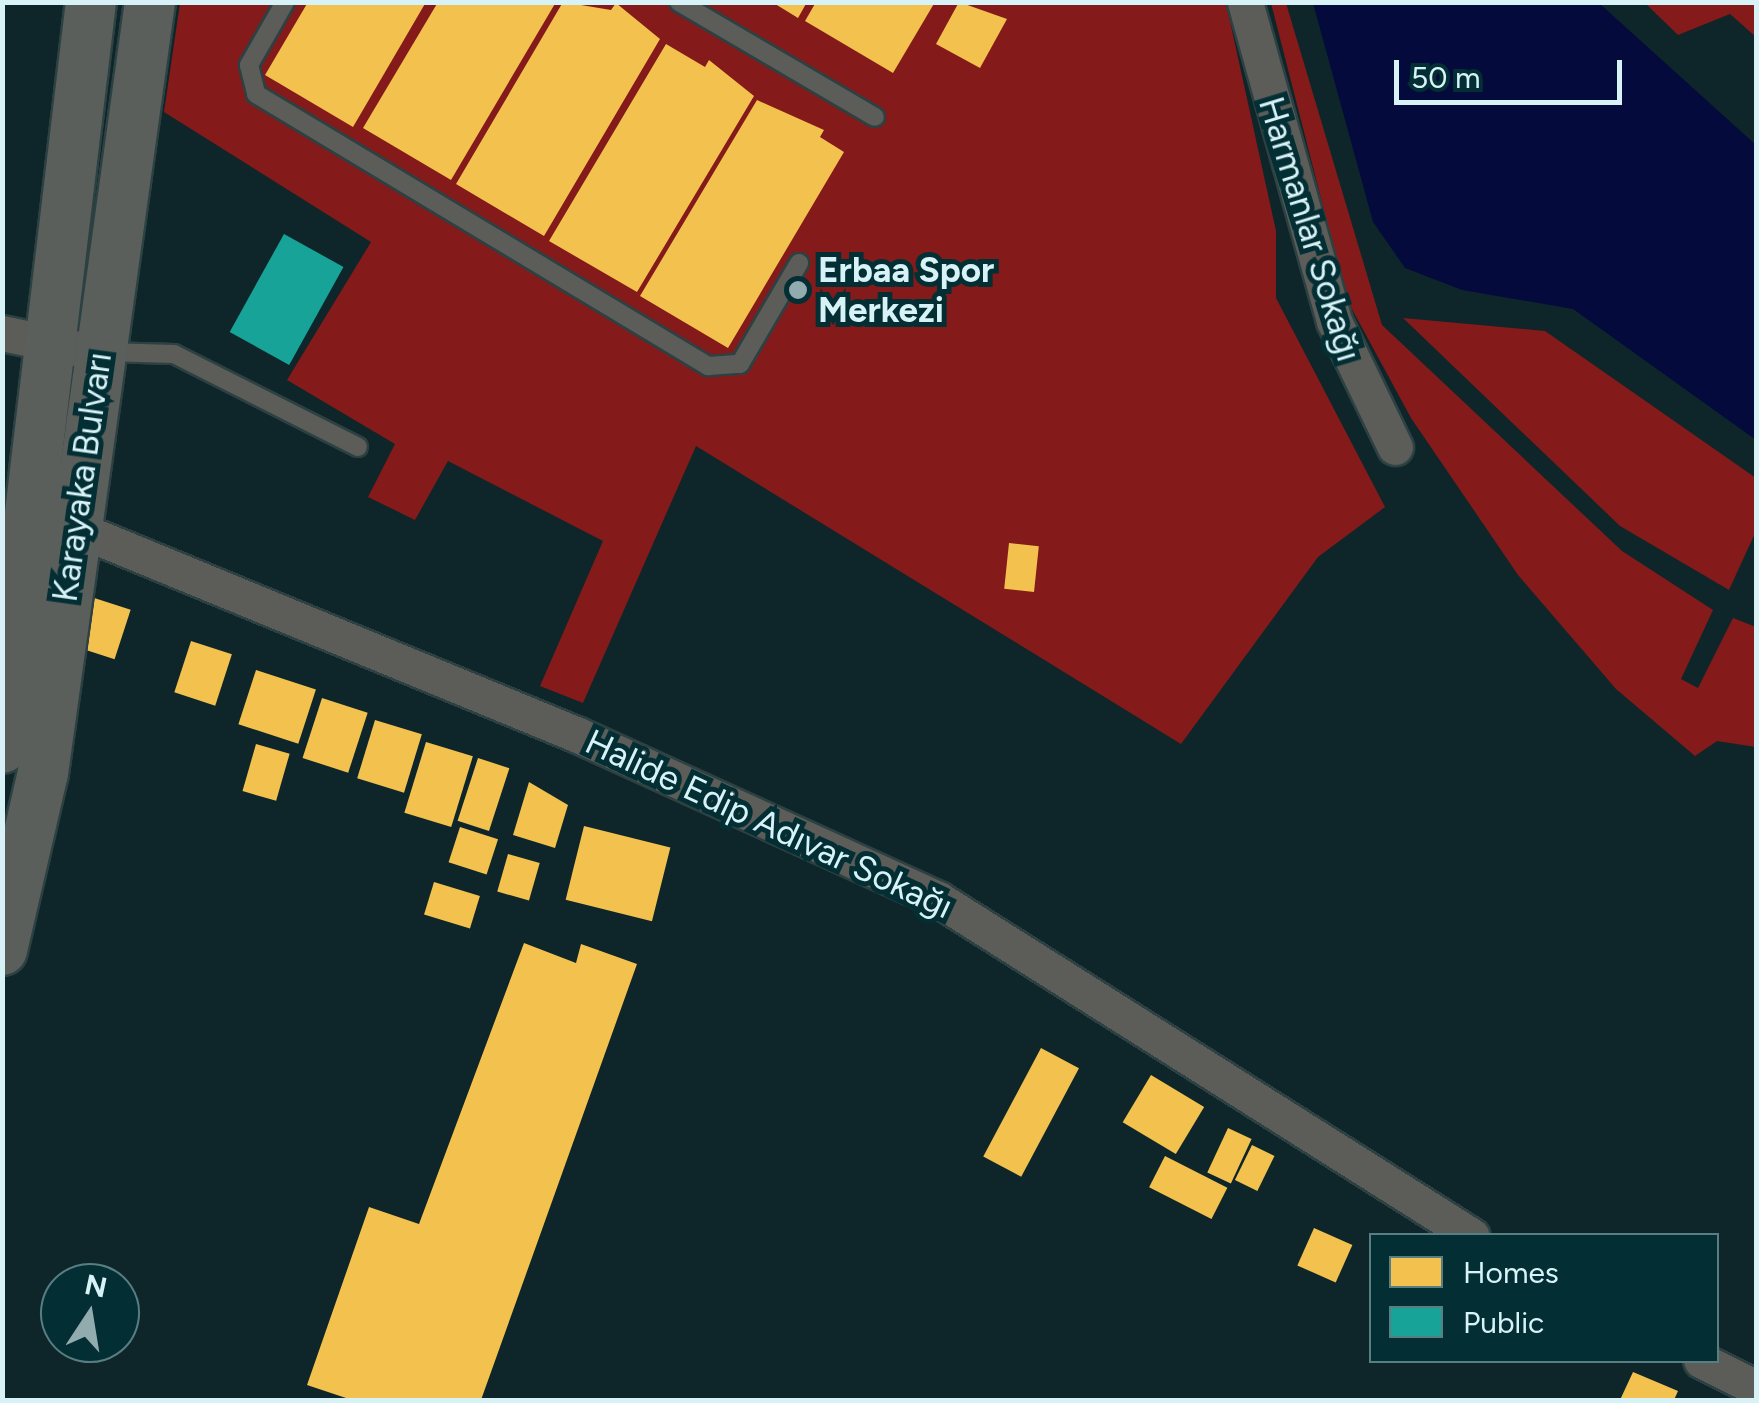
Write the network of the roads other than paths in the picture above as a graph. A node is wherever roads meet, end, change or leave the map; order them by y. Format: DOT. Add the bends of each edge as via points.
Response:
graph roads {
  1 [pos="91,2"];
  2 [pos="150,2"];
  3 [pos="285,2"];
  4 [pos="679,2"];
  5 [pos="1246,2"];
  6 [pos="875,117"];
  7 [pos="798,264"];
  8 [pos="23,339"];
  9 [pos="99,352"];
  10 [pos="358,447"];
  11 [pos="1395,447"];
  12 [pos="74,528"];
  13 [pos="2,748"];
  14 [pos="2,950"];
  15 [pos="1467,1233"];
  16 [pos="1707,1363"];
  17 [pos="1756,1388"];
  1 -- 8 [label="main road, Karayaka Bulvarı"];
  2 -- 9 [label="main road, Karayaka Bulvarı"];
  3 -- 7 [label="lane" via="250,65 256,94 708,366 740,364"];
  4 -- 6 [label="lane"];
  5 -- 11 [label="street, Harmanlar Sokağı" via="1334,321"];
  8 -- 9 [label="street"];
  8 -- 13 [label="main road, Karayaka Bulvarı"];
  9 -- 10 [label="lane" via="174,354"];
  9 -- 12 [label="main road, Karayaka Bulvarı"];
  12 -- 14 [label="main road, Karayaka Bulvarı" via="43,773"];
  12 -- 15 [label="street, Halide Edip Adıvar Sokağı" via="867,863 1014,944"];
  16 -- 17 [label="street"];
}
